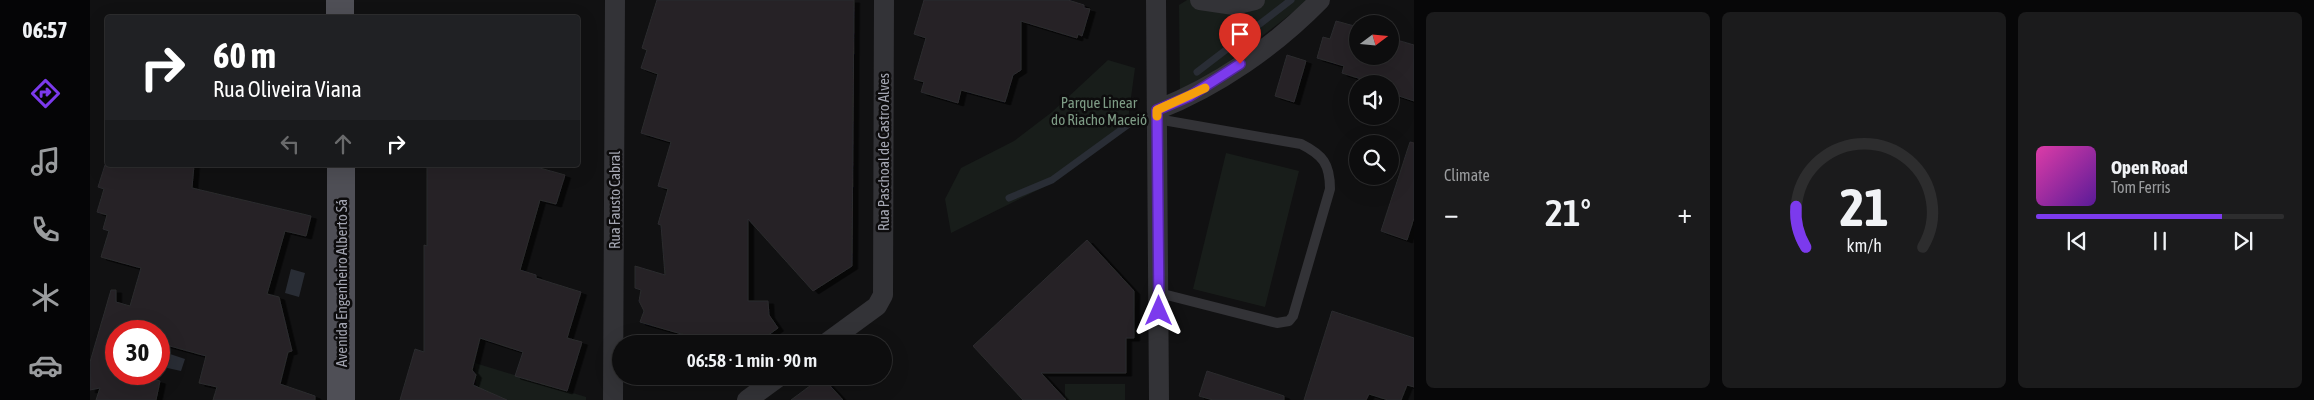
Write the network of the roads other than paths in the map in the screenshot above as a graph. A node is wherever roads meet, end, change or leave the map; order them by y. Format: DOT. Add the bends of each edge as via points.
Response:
graph roads {
  1 [pos="340,0"];
  2 [pos="615,0"];
  3 [pos="884,0"];
  4 [pos="1156,0"];
  5 [pos="1200,0"];
  6 [pos="1255,0"];
  7 [pos="1320,0"];
  8 [pos="340,15"];
  9 [pos="1157,114"];
  10 [pos="340,167"];
  11 [pos="1159,293"];
  12 [pos="837,335"];
  13 [pos="768,385"];
  14 [pos="340,400"];
  15 [pos="613,400"];
  16 [pos="747,400"];
  17 [pos="1159,400"];
  1 -- 8 [label="main road"];
  2 -- 15 [label="street, Rua Fausto Cabral"];
  3 -- 12 [label="street, Rua Paschoal de Castro Alves" via="883,295 879,304"];
  4 -- 9 [label="street"];
  5 -- 6 [label="street" via="1234,6"];
  7 -- 9 [label="street" via="1294,26 1210,85"];
  9 -- 11 [label="street"];
  9 -- 11 [label="lane" via="1301,144 1316,152 1325,162 1330,177 1330,189 1289,321 1277,323"];
  10 -- 14 [label="main road, Avenida Engenheiro Alberto Sá"];
  11 -- 17 [label="street"];
  13 -- 16 [label="street"];
}
